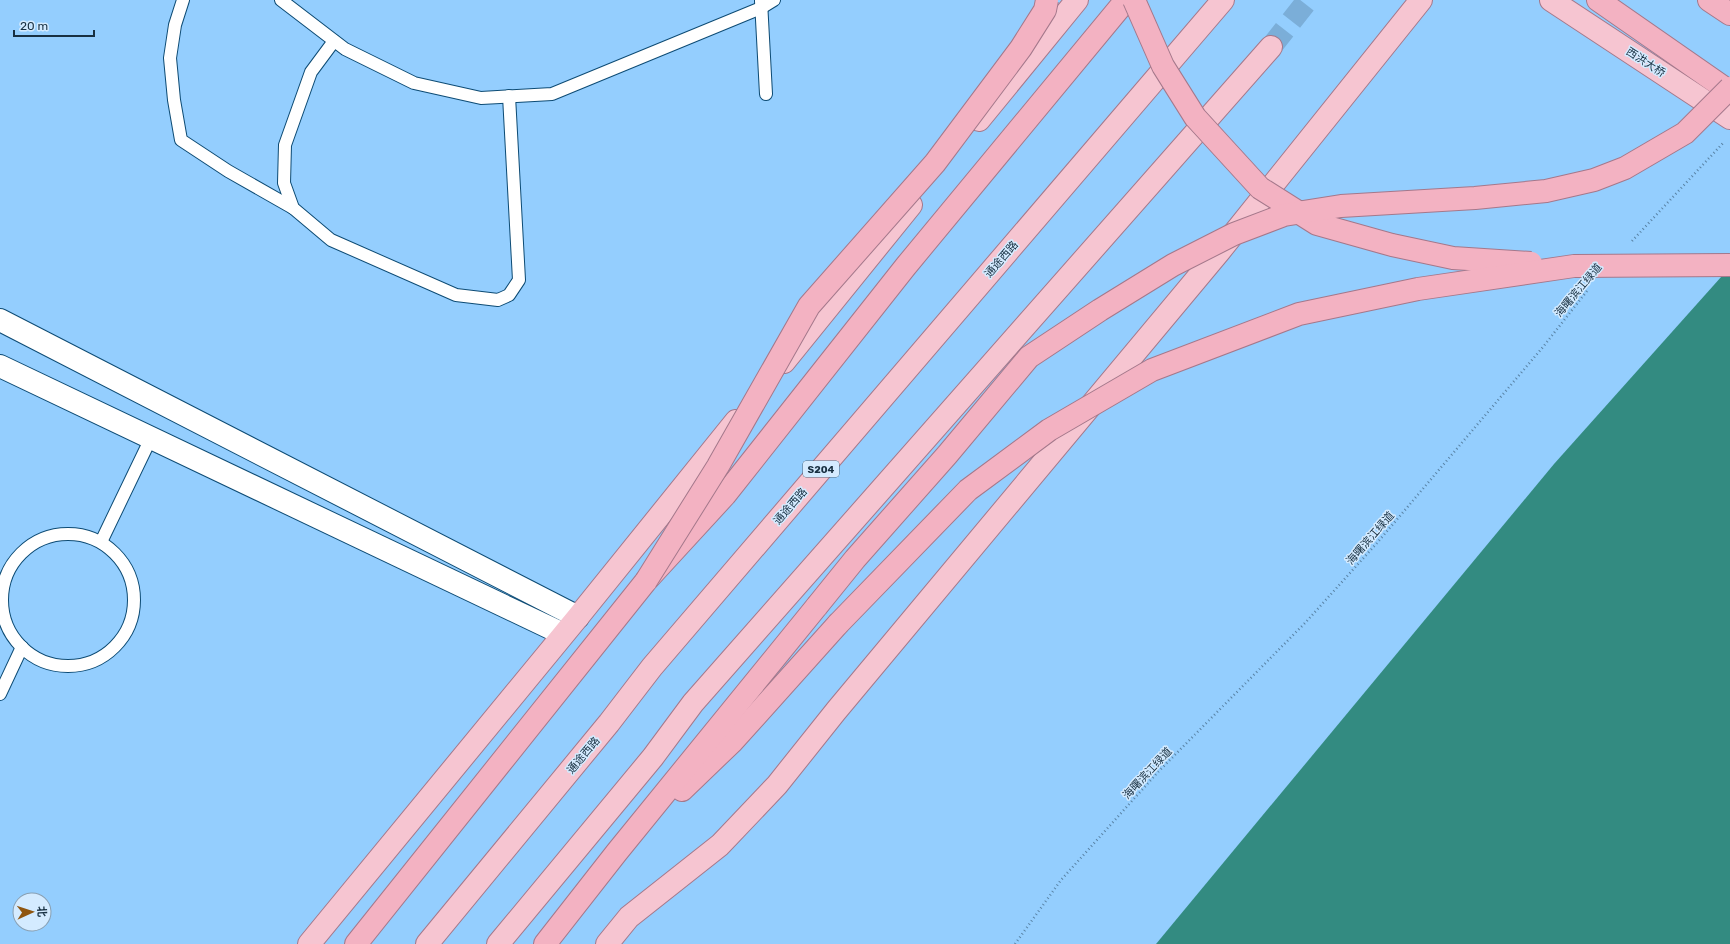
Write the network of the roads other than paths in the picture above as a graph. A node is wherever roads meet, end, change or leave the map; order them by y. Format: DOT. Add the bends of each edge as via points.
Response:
graph roads {
  1 [pos="183,0"];
  2 [pos="281,0"];
  3 [pos="774,0"];
  4 [pos="1047,0"];
  5 [pos="1076,0"];
  6 [pos="1126,0"];
  7 [pos="1134,0"];
  8 [pos="1223,0"];
  9 [pos="1421,0"];
  10 [pos="1598,0"];
  11 [pos="1709,0"];
  12 [pos="1557,3"];
  13 [pos="761,4"];
  14 [pos="1730,14"];
  15 [pos="334,41"];
  16 [pos="1271,47"];
  17 [pos="1730,88"];
  18 [pos="1730,92"];
  19 [pos="766,94"];
  20 [pos="509,96"];
  21 [pos="1730,118"];
  22 [pos="293,208"];
  23 [pos="1730,265"];
  24 [pos="1574,266"];
  25 [pos="0,320"];
  26 [pos="0,366"];
  27 [pos="151,438"];
  28 [pos="101,542"];
  29 [pos="646,581"];
  30 [pos="1,606"];
  31 [pos="578,617"];
  32 [pos="563,634"];
  33 [pos="22,647"];
  34 [pos="0,694"];
  35 [pos="617,852"];
  36 [pos="309,944"];
  37 [pos="356,944"];
  38 [pos="427,944"];
  39 [pos="498,944"];
  40 [pos="545,944"];
  41 [pos="607,944"];
  1 -- 22 [label="lane" via="175,25 170,58 181,140 228,171"];
  2 -- 15 [label="lane"];
  3 -- 13 [label="lane"];
  4 -- 29 [label="highway, bridge" via="1045,10 1021,48 935,163 809,306 718,466"];
  5 -- 31 [label="main road"];
  6 -- 29 [label="highway, bridge" via="906,266 725,495"];
  7 -- 24 [label="highway, bridge" via="1163,66 1195,117 1260,188 1318,224 1453,258"];
  8 -- 38 [label="main road, 通途西路 / S204" via="652,667"];
  9 -- 41 [label="main road" via="1219,252 777,785 720,844 629,917"];
  10 -- 18 [label="highway, 西洪大桥"];
  11 -- 14 [label="highway"];
  12 -- 21 [label="main road, 西洪大桥"];
  13 -- 19 [label="lane"];
  13 -- 20 [label="lane" via="552,94"];
  15 -- 20 [label="lane" via="414,83 481,98"];
  15 -- 22 [label="lane" via="311,72 285,145 284,183"];
  16 -- 39 [label="main road" via="693,703 653,757"];
  17 -- 35 [label="highway, bridge" via="1685,133 1625,168 1594,180 1546,191 1341,206 1284,215 1234,234 1173,265 1029,357 855,559"];
  20 -- 22 [label="lane" via="519,280 504,298 498,300 456,295 331,240"];
  23 -- 24 [label="highway, bridge"];
  24 -- 35 [label="highway, bridge" via="1418,289 1300,314 1152,370 1049,430 968,490 838,624 733,742"];
  25 -- 31 [label="street"];
  26 -- 27 [label="street"];
  27 -- 28 [label="lane"];
  27 -- 32 [label="street"];
  28 -- 30 [label="lane" via="86,536 69,534 53,535 38,541 24,550 14,561 2,590"];
  28 -- 33 [label="lane" via="114,552 124,565 133,590 133,612 120,641 109,652 95,660 80,665 64,666 34,657"];
  29 -- 37 [label="highway"];
  30 -- 33 [label="lane" via="12,635"];
  31 -- 32 [label="main road"];
  32 -- 36 [label="main road"];
  33 -- 34 [label="lane"];
  35 -- 40 [label="highway"];
}
